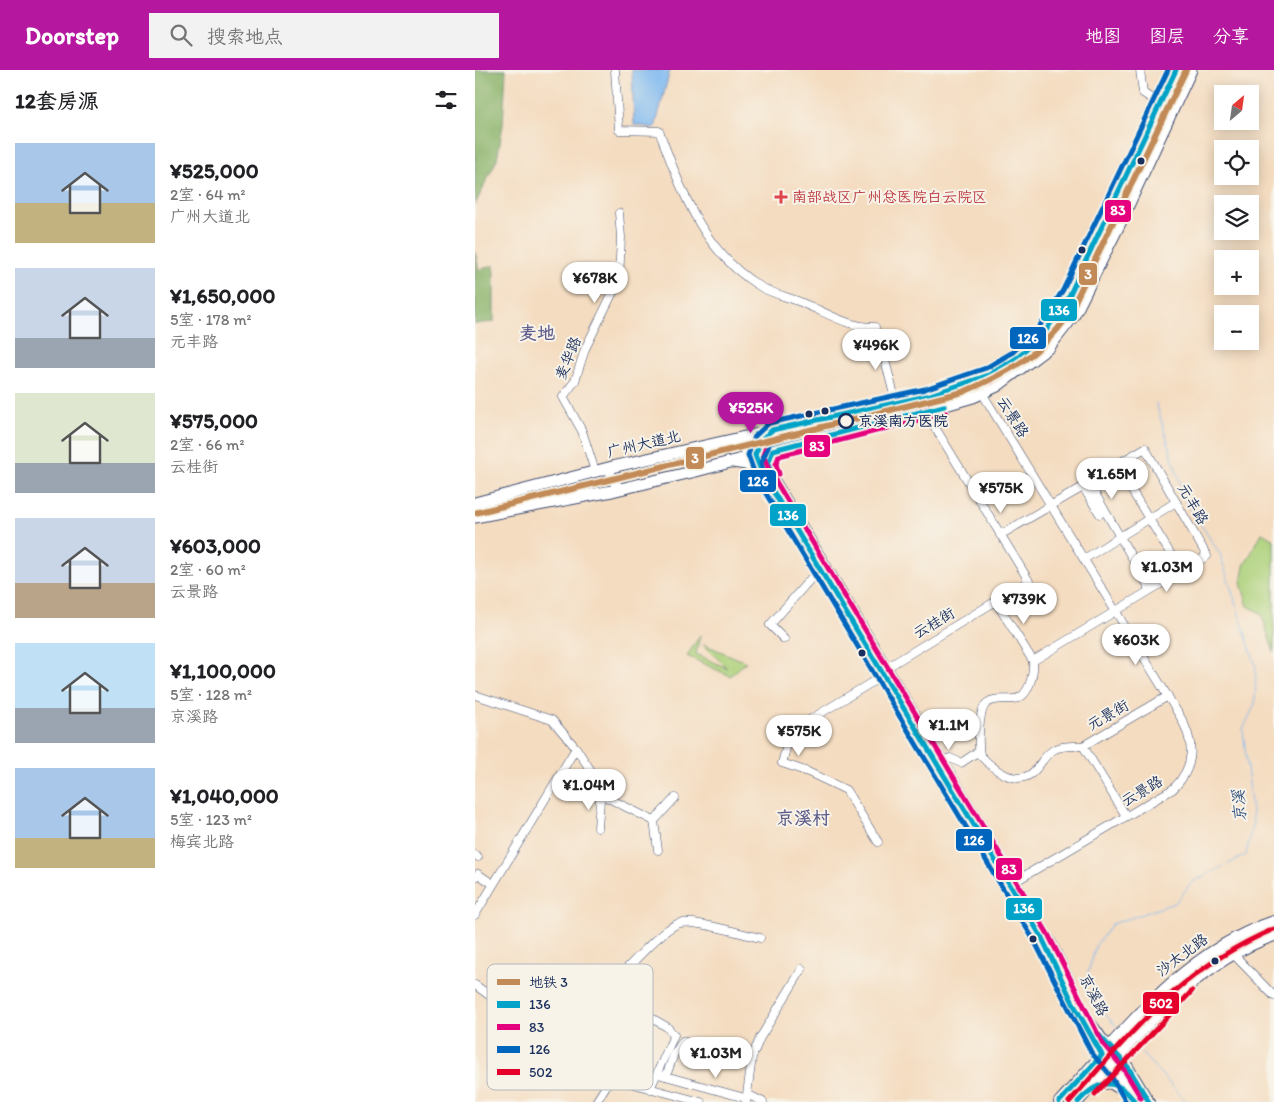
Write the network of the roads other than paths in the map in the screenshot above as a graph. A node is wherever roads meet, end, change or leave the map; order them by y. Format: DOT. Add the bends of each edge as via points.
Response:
graph roads {
  1 [pos="615,70"];
  2 [pos="1140,70"];
  3 [pos="1176,70"];
  4 [pos="1191,70"];
  5 [pos="1160,104"];
  6 [pos="619,213"];
  7 [pos="983,393"];
  8 [pos="895,403"];
  9 [pos="925,412"];
  10 [pos="900,418"];
  11 [pos="791,426"];
  12 [pos="771,430"];
  13 [pos="715,443"];
  14 [pos="793,445"];
  15 [pos="693,449"];
  16 [pos="773,450"];
  17 [pos="755,455"];
  18 [pos="724,462"];
  19 [pos="1116,465"];
  20 [pos="616,466"];
  21 [pos="695,470"];
  22 [pos="595,471"];
  23 [pos="765,472"];
  24 [pos="623,488"];
  25 [pos="1176,502"];
  26 [pos="475,503"];
  27 [pos="1051,506"];
  28 [pos="1100,514"];
  29 [pos="475,517"];
  30 [pos="1149,519"];
  31 [pos="1001,535"];
  32 [pos="1120,537"];
  33 [pos="1084,559"];
  34 [pos="820,568"];
  35 [pos="1181,571"];
  36 [pos="1150,589"];
  37 [pos="996,602"];
  38 [pos="1115,610"];
  39 [pos="784,639"];
  40 [pos="1033,661"];
  41 [pos="885,672"];
  42 [pos="475,695"];
  43 [pos="1168,696"];
  44 [pos="1083,746"];
  45 [pos="576,748"];
  46 [pos="979,751"];
  47 [pos="941,761"];
  48 [pos="602,795"];
  49 [pos="675,798"];
  50 [pos="1126,816"];
  51 [pos="654,821"];
  52 [pos="598,828"];
  53 [pos="878,842"];
  54 [pos="658,850"];
  55 [pos="475,877"];
  56 [pos="1014,882"];
  57 [pos="493,884"];
  58 [pos="475,915"];
  59 [pos="1274,922"];
  60 [pos="1274,936"];
  61 [pos="760,938"];
  62 [pos="1228,941"];
  63 [pos="1235,954"];
  64 [pos="632,964"];
  65 [pos="803,969"];
  66 [pos="475,985"];
  67 [pos="487,994"];
  68 [pos="1274,996"];
  69 [pos="653,1019"];
  70 [pos="1105,1051"];
  71 [pos="705,1053"];
  72 [pos="1119,1057"];
  73 [pos="1112,1066"];
  74 [pos="662,1075"];
  75 [pos="653,1086"];
  76 [pos="1092,1086"];
  77 [pos="604,1090"];
  78 [pos="653,1090"];
  79 [pos="1134,1099"];
  80 [pos="745,1100"];
  81 [pos="596,1102"];
  82 [pos="701,1102"];
  83 [pos="763,1102"];
  84 [pos="1059,1102"];
  85 [pos="1078,1102"];
  86 [pos="1149,1102"];
  1 -- 8 [label="street" via="619,130 659,131 680,188 710,242 761,288 864,328 877,330"];
  2 -- 5 [label="street" via="1143,93"];
  3 -- 5 [label="highway, 广州大道北"];
  4 -- 7 [label="highway" via="1074,315 1043,353"];
  5 -- 8 [label="highway, 广州大道北" via="1083,268 1063,307 1043,335 1017,358 989,375 951,389"];
  6 -- 22 [label="street, 麦华路" via="619,280 585,348 575,381 563,397 581,431"];
  7 -- 9 [label="highway"];
  7 -- 27 [label="street, 云景路"];
  8 -- 10 [label="street"];
  8 -- 11 [label="highway, 广州大道北"];
  9 -- 10 [label="highway"];
  9 -- 31 [label="street, 云桂街"];
  10 -- 14 [label="highway"];
  11 -- 12 [label="highway, 广州大道北"];
  11 -- 14 [label="highway" via="787,433"];
  12 -- 13 [label="highway, 广州大道北"];
  12 -- 17 [label="main road" via="761,440"];
  13 -- 15 [label="highway, 广州大道北"];
  13 -- 17 [label="main road, 京溪路" via="735,444"];
  14 -- 16 [label="highway"];
  15 -- 20 [label="highway, 广州大道北"];
  15 -- 21 [label="highway" via="701,456"];
  16 -- 17 [label="highway"];
  16 -- 23 [label="highway"];
  17 -- 18 [label="highway"];
  17 -- 23 [label="main road, 京溪路"];
  18 -- 21 [label="highway"];
  18 -- 23 [label="highway" via="746,464"];
  19 -- 25 [label="street, 元丰路" via="1145,448"];
  19 -- 30 [label="street"];
  19 -- 32 [label="street" via="1089,483"];
  20 -- 22 [label="highway, 广州大道北"];
  20 -- 24 [label="street" via="610,478"];
  21 -- 24 [label="highway"];
  22 -- 26 [label="highway, 广州大道北"];
  23 -- 34 [label="main road, 京溪路"];
  23 -- 41 [label="main road, 京溪路"];
  24 -- 29 [label="highway"];
  25 -- 30 [label="street"];
  25 -- 35 [label="street, 元丰路" via="1207,556"];
  27 -- 28 [label="street" via="1083,487"];
  27 -- 31 [label="street"];
  27 -- 33 [label="street, 云景路"];
  30 -- 32 [label="street"];
  30 -- 35 [label="street"];
  31 -- 37 [label="street, 云桂街" via="1029,581"];
  32 -- 33 [label="street"];
  32 -- 36 [label="street"];
  33 -- 38 [label="street, 云景路"];
  34 -- 39 [label="street" via="770,625"];
  34 -- 41 [label="main road, 京溪路"];
  35 -- 36 [label="street"];
  36 -- 38 [label="street"];
  37 -- 40 [label="street"];
  37 -- 41 [label="street, 云桂街"];
  38 -- 40 [label="street"];
  38 -- 43 [label="street, 云景路"];
  40 -- 46 [label="street" via="1029,686 1023,694 1016,699 994,700 982,710"];
  41 -- 47 [label="main road, 京溪路"];
  41 -- 53 [label="street, 云桂街" via="796,728 787,745 783,763 845,790"];
  41 -- 70 [label="main road, 京溪路" via="1042,938 1074,1005"];
  42 -- 45 [label="street" via="552,720"];
  43 -- 44 [label="street, 元景街"];
  43 -- 50 [label="street, 云景路" via="1189,732 1191,745 1185,777 1173,789"];
  44 -- 46 [label="street" via="1056,748 1031,774 1020,777 990,767"];
  44 -- 50 [label="street, 元景街"];
  45 -- 48 [label="street" via="601,786"];
  45 -- 57 [label="street"];
  46 -- 47 [label="street" via="961,763 950,758"];
  47 -- 56 [label="main road, 京溪路"];
  48 -- 51 [label="street"];
  48 -- 52 [label="street"];
  49 -- 51 [label="street"];
  50 -- 56 [label="street, 云景路"];
  51 -- 54 [label="street"];
  55 -- 57 [label="street" via="477,874"];
  56 -- 70 [label="main road, 京溪路" via="1059,957"];
  57 -- 58 [label="street"];
  59 -- 62 [label="main road, 沙太北路"];
  60 -- 63 [label="main road, 沙太北路"];
  61 -- 64 [label="street" via="679,923"];
  62 -- 63 [label="street"];
  62 -- 70 [label="main road, 沙太北路" via="1171,981"];
  63 -- 68 [label="street"];
  63 -- 72 [label="main road, 沙太北路" via="1216,964 1176,995"];
  65 -- 80 [label="street" via="760,1038 752,1057"];
  66 -- 67 [label="street"];
  69 -- 74 [label="street" via="674,1035"];
  70 -- 72 [label="main road, 京溪路"];
  70 -- 73 [label="main road, 京溪路"];
  70 -- 84 [label="main road, 沙太北路"];
  71 -- 74 [label="street" via="683,1041"];
  72 -- 73 [label="main road, 沙太北路"];
  72 -- 86 [label="main road, 京溪路"];
  73 -- 76 [label="main road, 沙太北路"];
  73 -- 79 [label="main road, 京溪路"];
  74 -- 75 [label="street"];
  74 -- 80 [label="street"];
  76 -- 79 [label="main road" via="1111,1083"];
  76 -- 85 [label="main road, 沙太北路"];
  77 -- 81 [label="street"];
  78 -- 82 [label="street"];
  80 -- 83 [label="street" via="751,1096"];
}
